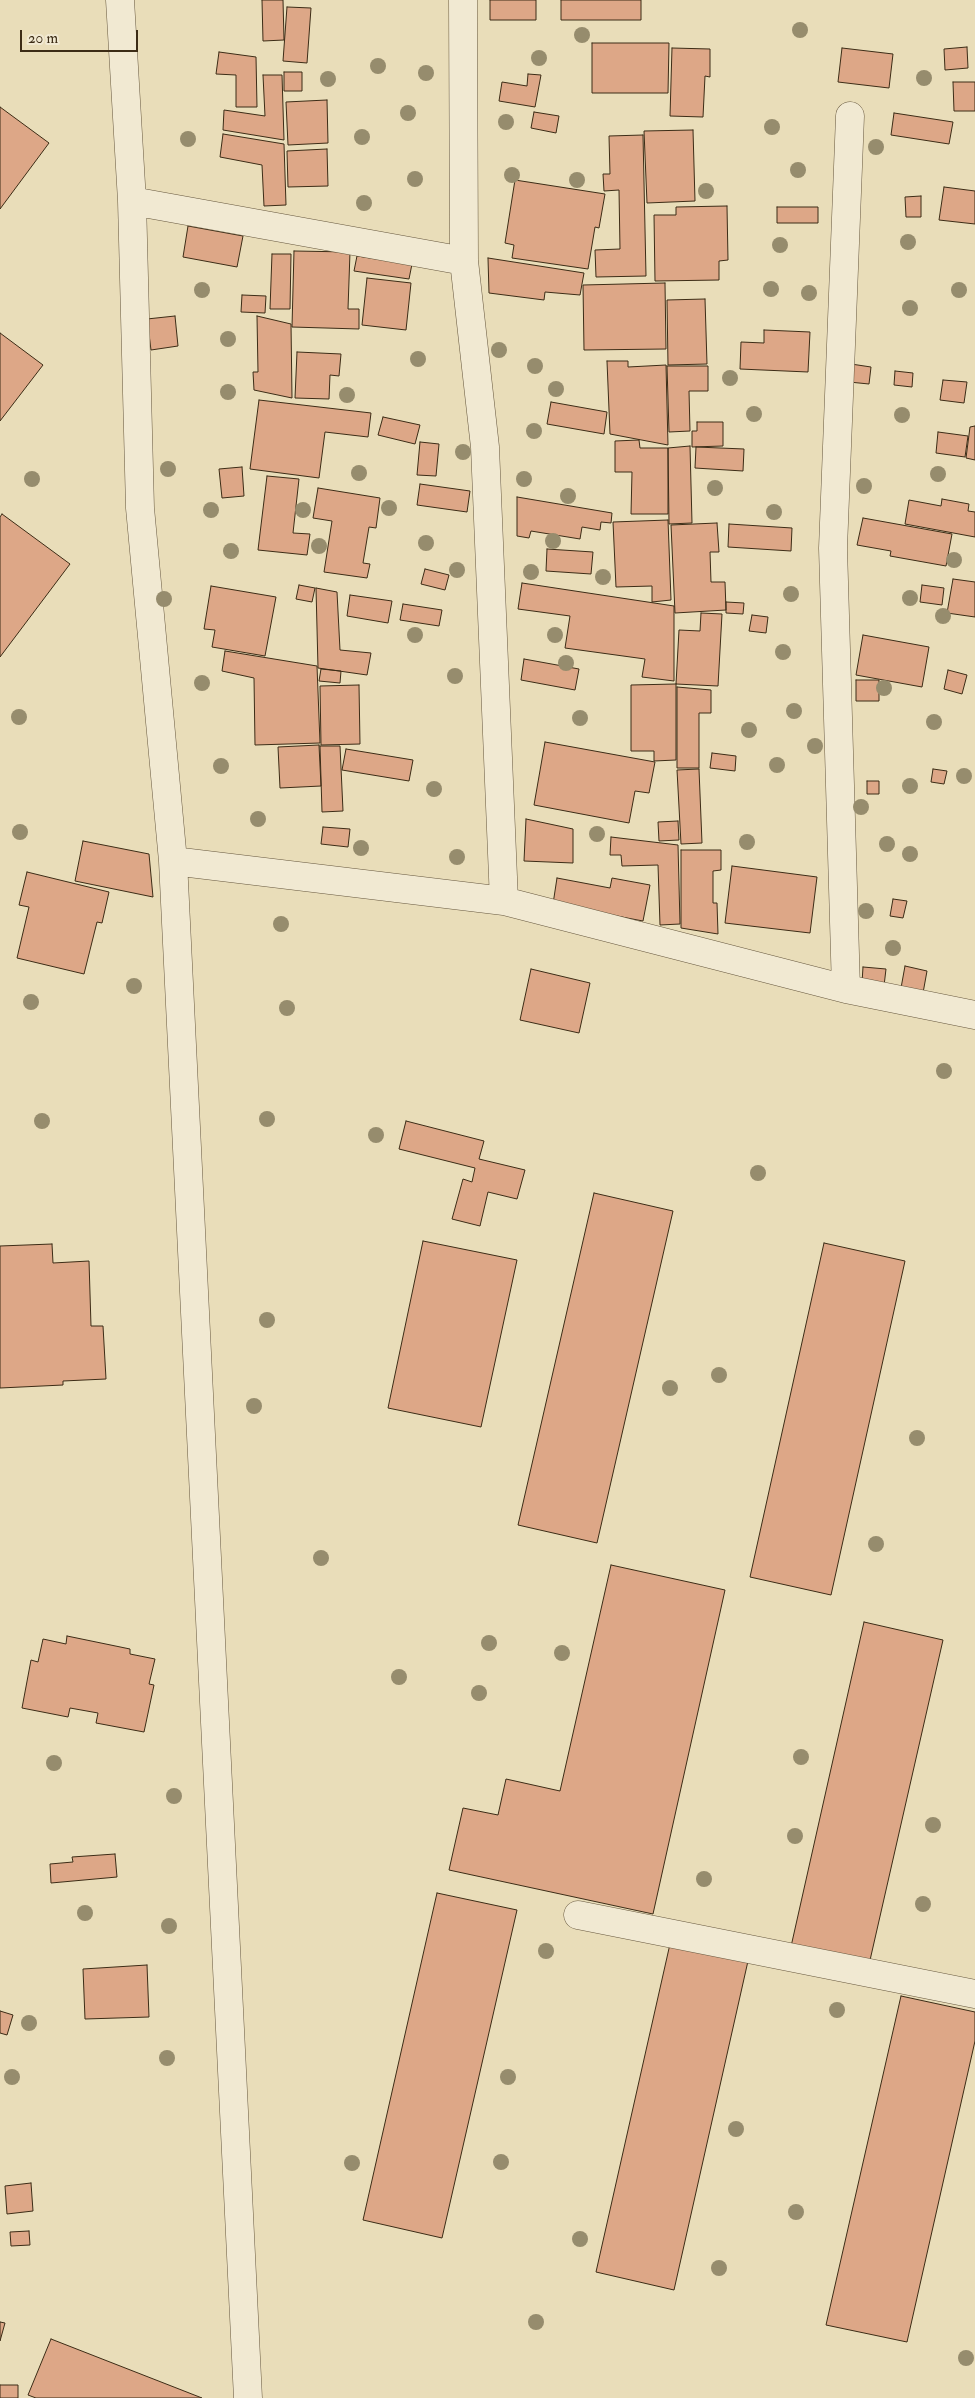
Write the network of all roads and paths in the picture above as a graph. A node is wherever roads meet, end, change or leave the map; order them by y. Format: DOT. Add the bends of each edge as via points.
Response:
graph roads {
  1 [pos="120,0"];
  2 [pos="464,0"];
  3 [pos="850,116"];
  4 [pos="132,201"];
  5 [pos="464,261"];
  6 [pos="173,861"];
  7 [pos="504,901"];
  8 [pos="846,989"];
  9 [pos="975,1015"];
  10 [pos="578,1915"];
  11 [pos="975,1994"];
  12 [pos="248,2398"];
  1 -- 4 [label="street"];
  2 -- 5 [label="street"];
  3 -- 8 [label="street" via="833,548"];
  4 -- 5 [label="street"];
  4 -- 6 [label="street" via="140,508"];
  5 -- 7 [label="street" via="485,447"];
  6 -- 7 [label="street"];
  6 -- 12 [label="street"];
  7 -- 8 [label="street"];
  8 -- 9 [label="street"];
  10 -- 11 [label="street"];
}
